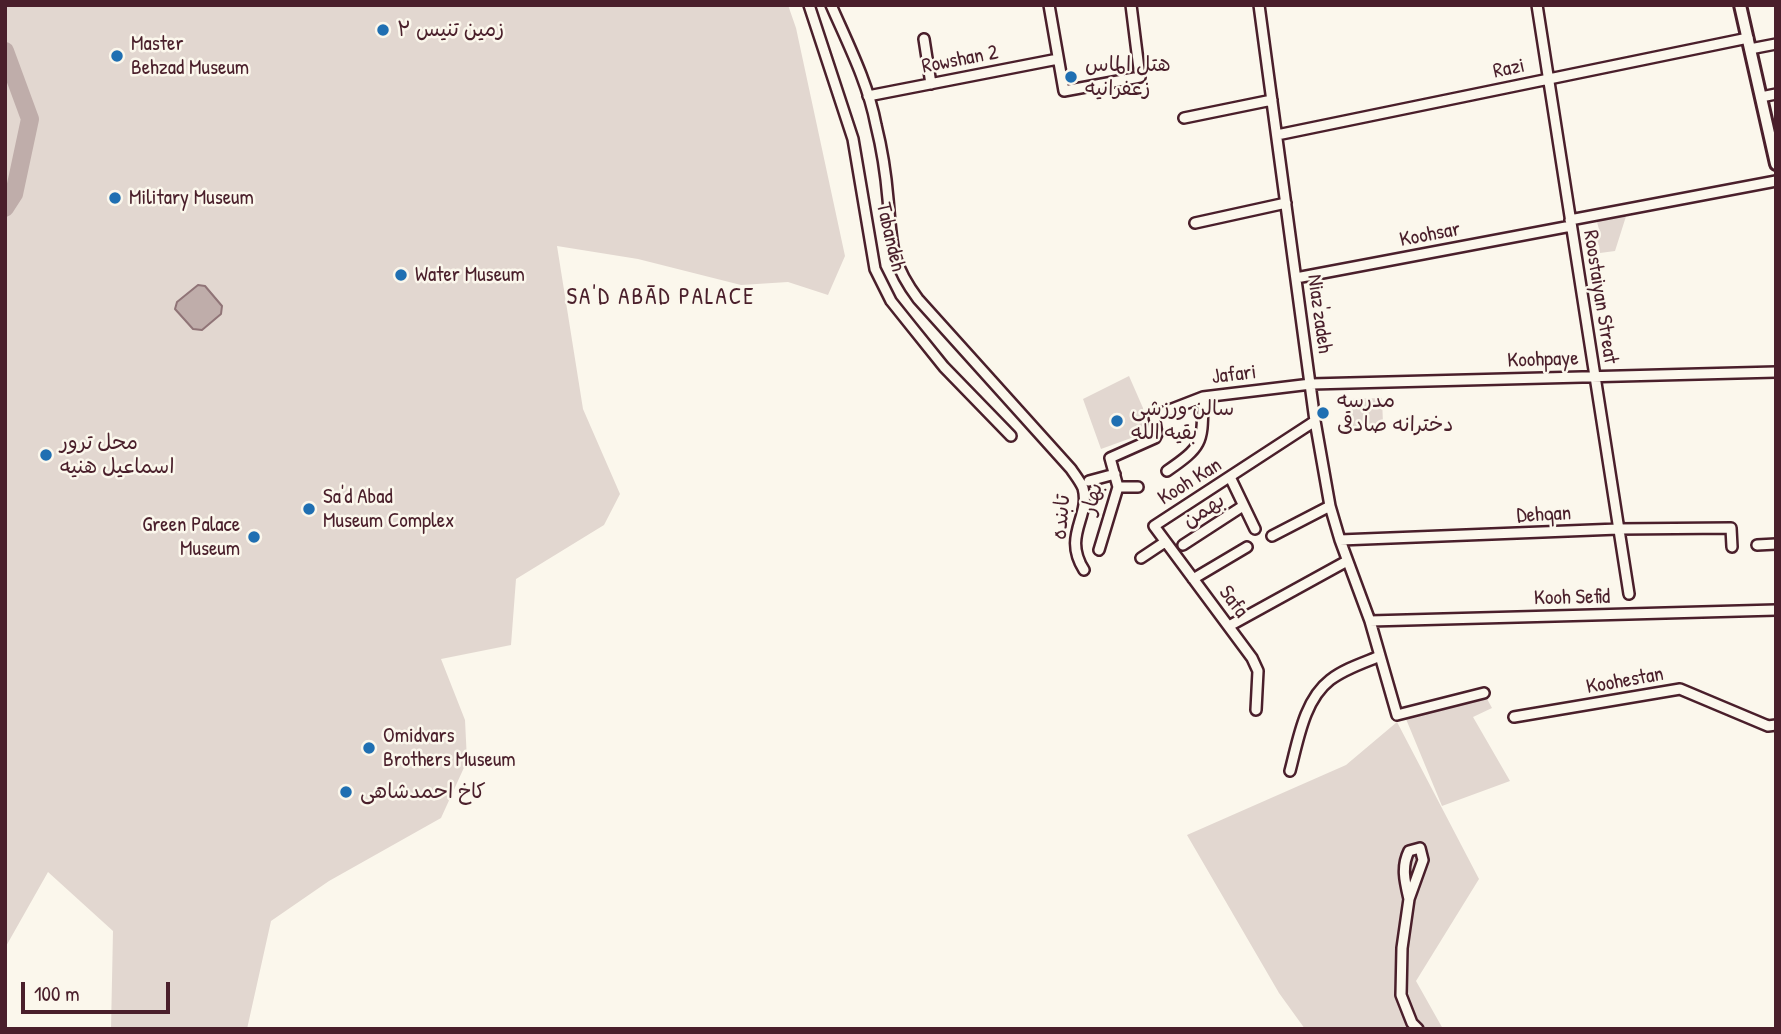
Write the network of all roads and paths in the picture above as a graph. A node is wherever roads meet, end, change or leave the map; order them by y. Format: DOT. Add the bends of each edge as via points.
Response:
graph roads {
  1 [pos="809,5"];
  2 [pos="831,5"];
  3 [pos="1049,5"];
  4 [pos="1131,5"];
  5 [pos="1259,5"];
  6 [pos="1536,5"];
  7 [pos="1740,5"];
  8 [pos="924,39"];
  9 [pos="1749,43"];
  10 [pos="1776,44"];
  11 [pos="1058,59"];
  12 [pos="1548,79"];
  13 [pos="931,84"];
  14 [pos="1776,94"];
  15 [pos="868,96"];
  16 [pos="1761,97"];
  17 [pos="1272,100"];
  18 [pos="1184,118"];
  19 [pos="1277,135"];
  20 [pos="1776,164"];
  21 [pos="1776,181"];
  22 [pos="1286,203"];
  23 [pos="1195,223"];
  24 [pos="1570,223"];
  25 [pos="1296,278"];
  26 [pos="1776,372"];
  27 [pos="1594,376"];
  28 [pos="1311,384"];
  29 [pos="1203,397"];
  30 [pos="1315,421"];
  31 [pos="1011,436"];
  32 [pos="1110,458"];
  33 [pos="1167,471"];
  34 [pos="1115,474"];
  35 [pos="1230,477"];
  36 [pos="1088,481"];
  37 [pos="1138,486"];
  38 [pos="1118,487"];
  39 [pos="1244,506"];
  40 [pos="1330,506"];
  41 [pos="1154,526"];
  42 [pos="1255,529"];
  43 [pos="1618,529"];
  44 [pos="1272,536"];
  45 [pos="1340,540"];
  46 [pos="1165,542"];
  47 [pos="1776,544"];
  48 [pos="1183,545"];
  49 [pos="1758,545"];
  50 [pos="1247,547"];
  51 [pos="1732,547"];
  52 [pos="1099,550"];
  53 [pos="1142,558"];
  54 [pos="1347,561"];
  55 [pos="1084,570"];
  56 [pos="1194,579"];
  57 [pos="1629,594"];
  58 [pos="1776,610"];
  59 [pos="1370,621"];
  60 [pos="1229,626"];
  61 [pos="1380,656"];
  62 [pos="1484,693"];
  63 [pos="1256,710"];
  64 [pos="1514,718"];
  65 [pos="1776,725"];
  66 [pos="1290,771"];
  67 [pos="1409,899"];
  68 [pos="1418,1029"];
  1 -- 31 [label="street, Tabandeh" via="853,139 875,269 891,301 944,367"];
  2 -- 15 [label="street"];
  3 -- 11 [label="street"];
  4 -- 11 [label="street" via="1140,77 1064,91"];
  5 -- 17 [label="street, Niaz'zadeh"];
  6 -- 12 [label="street, Roostaiyan Streat"];
  7 -- 9 [label="street"];
  8 -- 13 [label="street"];
  9 -- 10 [label="street, Razi"];
  9 -- 12 [label="street, Razi"];
  9 -- 16 [label="street"];
  11 -- 13 [label="street, Rowshan 2"];
  12 -- 19 [label="street, Razi"];
  12 -- 24 [label="street, Roostaiyan Streat"];
  13 -- 15 [label="street, Rowshan 2"];
  14 -- 16 [label="street"];
  15 -- 55 [label="street, تابنده" via="895,260 908,285 961,349 1071,469 1084,491 1075,546"];
  16 -- 20 [label="street"];
  17 -- 18 [label="street"];
  17 -- 19 [label="street, Niaz'zadeh"];
  19 -- 22 [label="street, Niaz'zadeh"];
  21 -- 24 [label="street, Koohsar"];
  22 -- 23 [label="street"];
  22 -- 25 [label="street, Niaz'zadeh"];
  24 -- 25 [label="street, Koohsar"];
  24 -- 27 [label="street, Roostaiyan Streat"];
  25 -- 28 [label="street, Niaz'zadeh"];
  26 -- 27 [label="street, Koohpaye"];
  27 -- 28 [label="street, Koohpaye"];
  27 -- 43 [label="street, Roostaiyan Streat"];
  28 -- 29 [label="street, Jafari"];
  28 -- 30 [label="street, Niaz'zadeh"];
  29 -- 32 [label="street, Jafari" via="1154,416 1155,438"];
  29 -- 33 [label="street" via="1200,444"];
  30 -- 35 [label="street, Kooh Kan"];
  30 -- 40 [label="street, Niaz'zadeh"];
  32 -- 34 [label="street, بهار"];
  34 -- 36 [label="street"];
  34 -- 38 [label="street, بهار"];
  35 -- 39 [label="street"];
  35 -- 41 [label="street, Kooh Kan"];
  37 -- 38 [label="street"];
  38 -- 52 [label="street, بهار"];
  39 -- 42 [label="street"];
  39 -- 48 [label="street, بهمن"];
  40 -- 44 [label="street"];
  40 -- 45 [label="street, Niaz'zadeh"];
  41 -- 46 [label="street, Safa"];
  43 -- 45 [label="street, Dehqan"];
  43 -- 51 [label="street, Dehqan" via="1731,528"];
  43 -- 57 [label="street, Roostaiyan Streat"];
  45 -- 54 [label="street, Niaz'zadeh"];
  46 -- 53 [label="street"];
  46 -- 56 [label="street, Safa"];
  47 -- 49 [label="street"];
  50 -- 56 [label="street"];
  54 -- 59 [label="street, Niaz'zadeh"];
  54 -- 60 [label="street"];
  56 -- 60 [label="street, Safa"];
  58 -- 59 [label="street, Kooh Sefid"];
  59 -- 61 [label="street, Niaz'zadeh"];
  60 -- 63 [label="street, Safa" via="1258,671"];
  61 -- 62 [label="street, Niaz'zadeh" via="1397,715"];
  61 -- 66 [label="street" via="1329,681 1314,699"];
  64 -- 65 [label="street, Koohestan" via="1680,689 1768,726"];
  67 -- 67 [label="street" via="1405,859 1409,851 1420,848 1423,860"];
  67 -- 68 [label="street" via="1401,995"];
}
